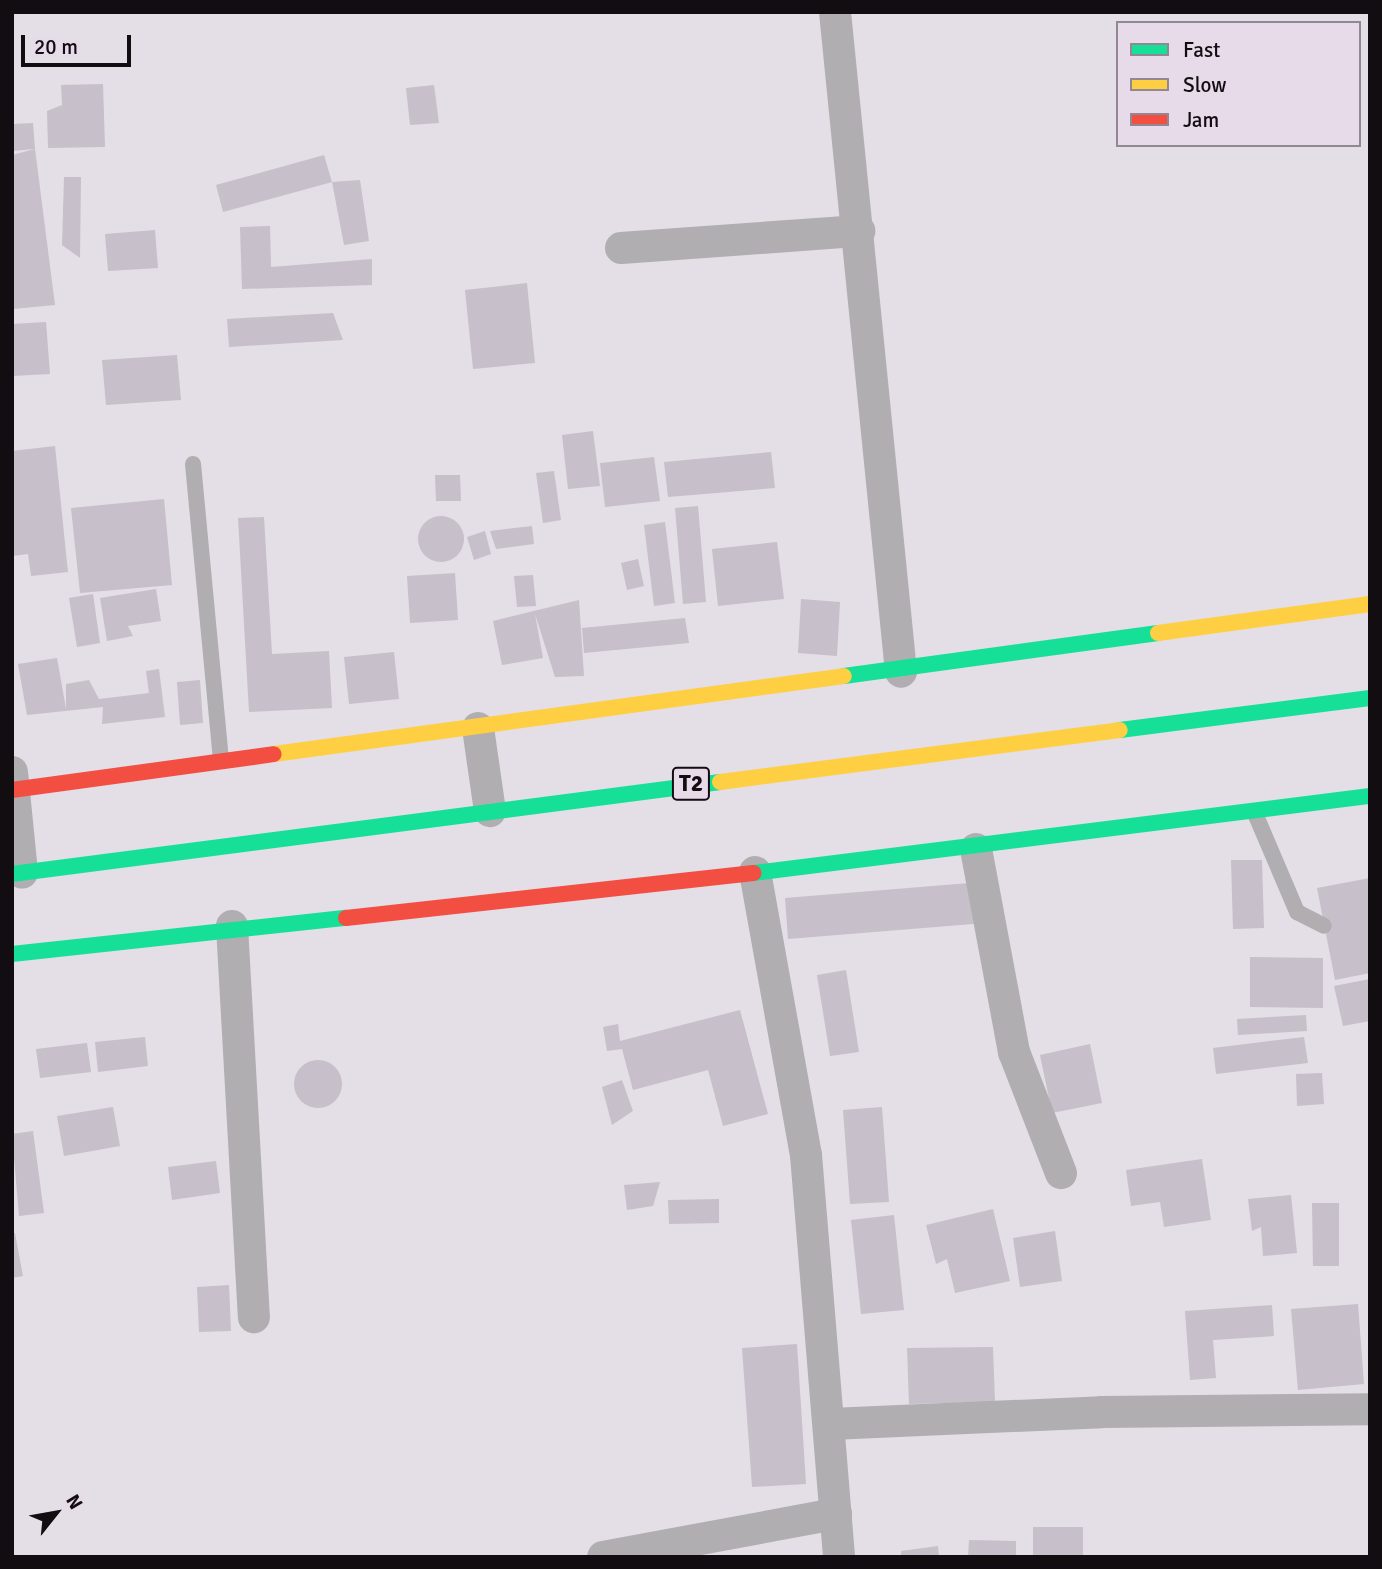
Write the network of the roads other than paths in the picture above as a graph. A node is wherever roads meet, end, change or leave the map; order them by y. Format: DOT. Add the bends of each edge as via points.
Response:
graph roads {
  1 [pos="835,12"];
  2 [pos="859,230"];
  3 [pos="621,248"];
  4 [pos="193,464"];
  5 [pos="1370,604"];
  6 [pos="901,672"];
  7 [pos="1370,698"];
  8 [pos="478,728"];
  9 [pos="221,762"];
  10 [pos="13,784"];
  11 [pos="1370,796"];
  12 [pos="490,811"];
  13 [pos="1254,811"];
  14 [pos="976,849"];
  15 [pos="755,872"];
  16 [pos="17,874"];
  17 [pos="232,926"];
  18 [pos="1324,926"];
  19 [pos="12,954"];
  20 [pos="1061,1173"];
  21 [pos="254,1317"];
  22 [pos="1370,1409"];
  23 [pos="831,1424"];
  24 [pos="836,1514"];
  25 [pos="603,1557"];
  26 [pos="838,1557"];
  1 -- 2 [label="street"];
  2 -- 3 [label="street"];
  2 -- 6 [label="street"];
  4 -- 9 [label="lane"];
  5 -- 6 [label="main road"];
  6 -- 8 [label="main road"];
  7 -- 12 [label="main road, T2"];
  8 -- 9 [label="main road"];
  8 -- 12 [label="street"];
  9 -- 10 [label="main road"];
  10 -- 16 [label="street"];
  11 -- 13 [label="main road"];
  12 -- 16 [label="main road, T2"];
  13 -- 14 [label="main road"];
  13 -- 18 [label="lane" via="1297,912"];
  14 -- 15 [label="main road"];
  14 -- 20 [label="street" via="1014,1052"];
  15 -- 17 [label="main road"];
  15 -- 23 [label="street" via="806,1155"];
  17 -- 19 [label="main road"];
  17 -- 21 [label="street"];
  22 -- 23 [label="street" via="1102,1412"];
  23 -- 24 [label="street"];
  24 -- 25 [label="street"];
  24 -- 26 [label="street"];
}
